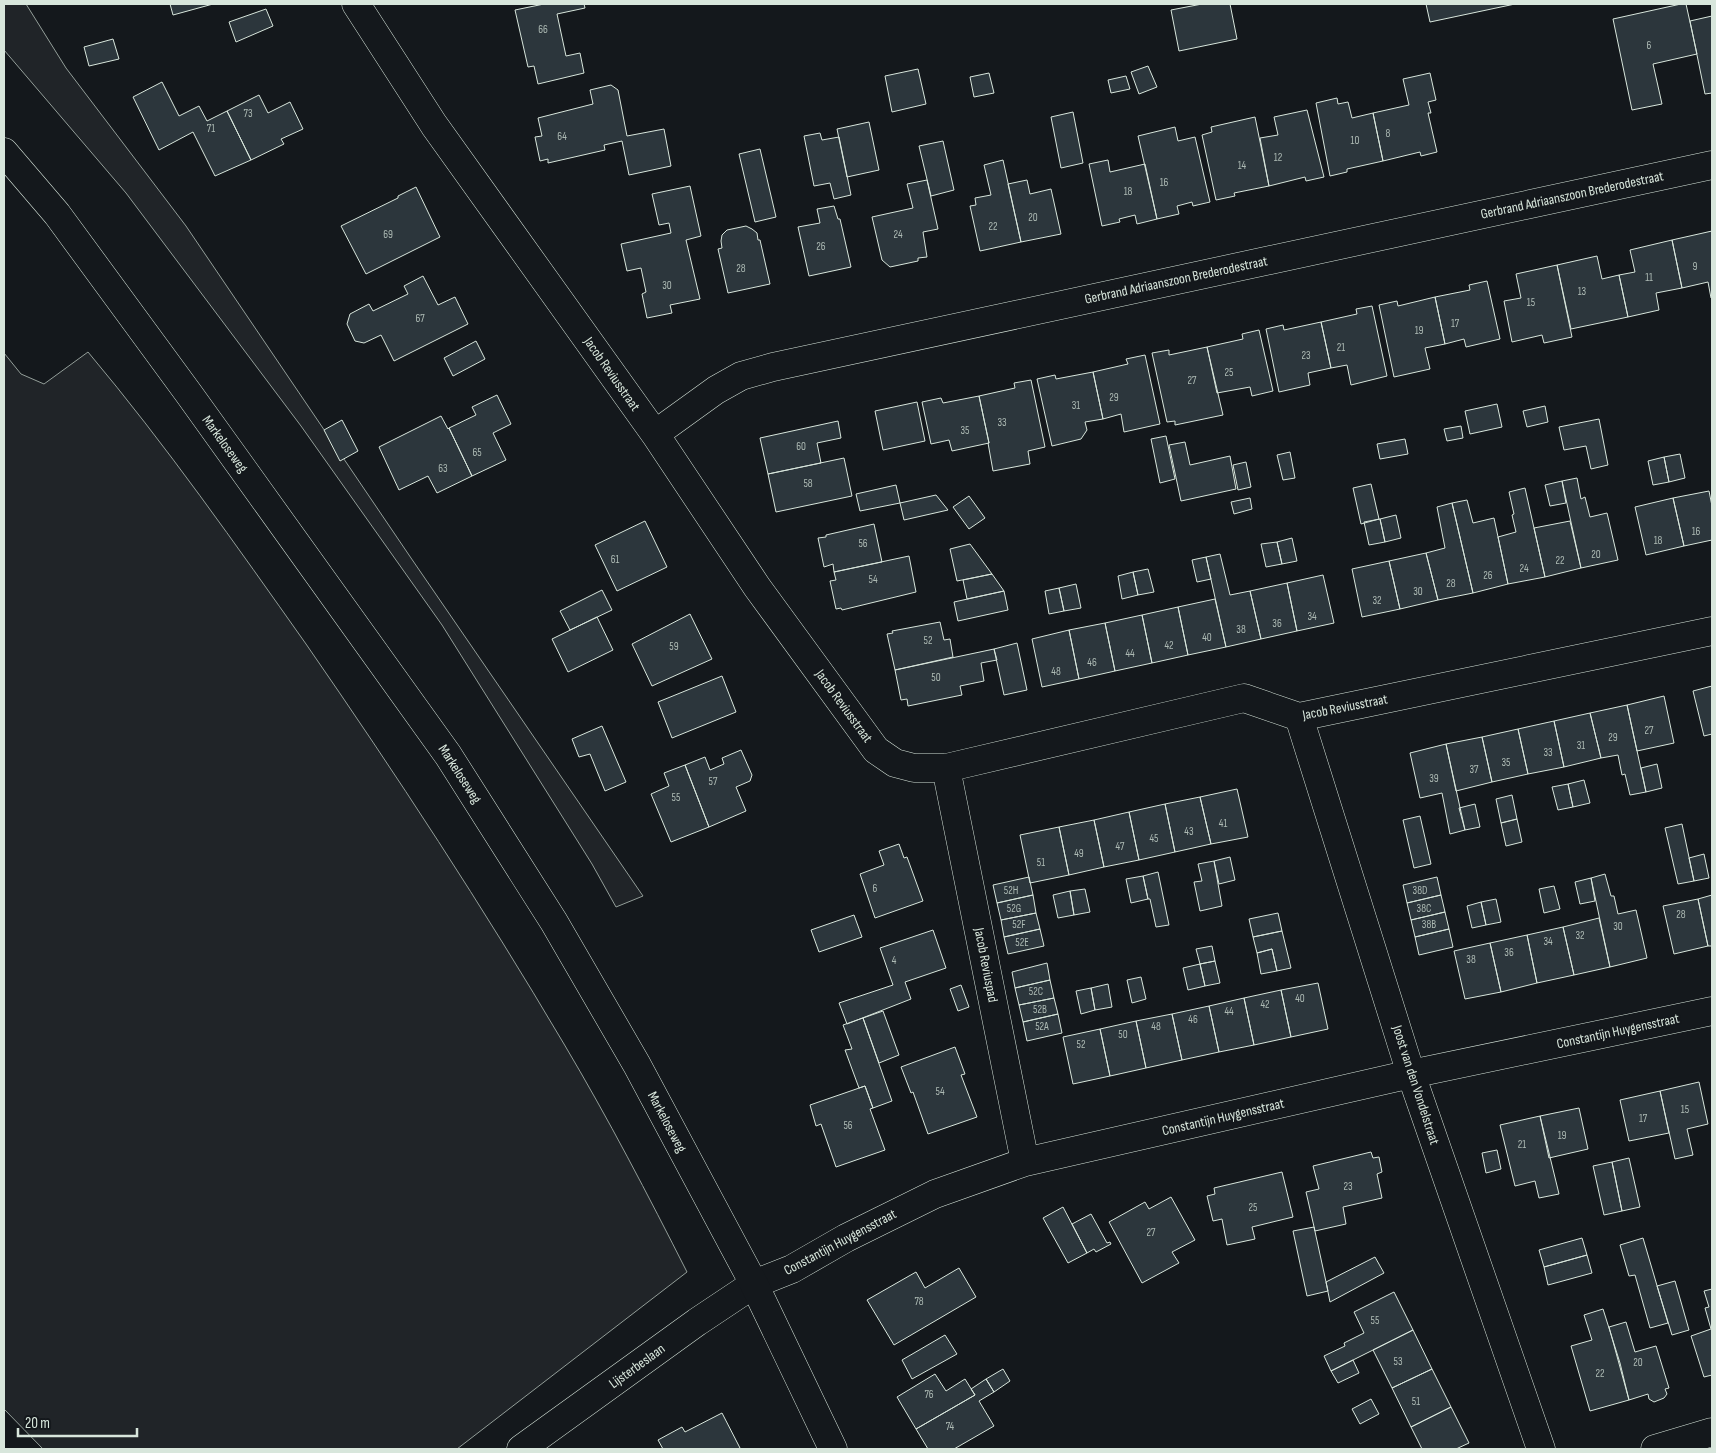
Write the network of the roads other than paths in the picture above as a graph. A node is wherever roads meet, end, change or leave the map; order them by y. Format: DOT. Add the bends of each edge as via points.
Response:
graph roads {
  1 [pos="356,4"];
  2 [pos="4,152"];
  3 [pos="1712,165"];
  4 [pos="655,434"];
  5 [pos="1712,631"];
  6 [pos="1298,717"];
  7 [pos="946,768"];
  8 [pos="1712,1011"];
  9 [pos="1411,1074"];
  10 [pos="1025,1162"];
  11 [pos="754,1284"];
  12 [pos="1712,1432"];
  13 [pos="520,1449"];
  14 [pos="833,1449"];
  15 [pos="1541,1449"];
  16 [pos="1655,1449"];
  1 -- 4 [label="street, Jacob Reviusstraat" via="434,125"];
  2 -- 11 [label="street, Markeloseweg" via="63,222 448,754 554,922 637,1065"];
  3 -- 4 [label="street, Gerbrand Adriaanszoon Brederodestraat" via="773,367 741,376 716,390"];
  4 -- 7 [label="street, Jacob Reviusstraat" via="757,587 876,750 894,763 914,768"];
  5 -- 6 [label="street, Jacob Reviusstraat"];
  6 -- 7 [label="street, Jacob Reviusstraat" via="1244,698"];
  6 -- 9 [label="street, Joost van den Vondelstraat"];
  7 -- 10 [label="street, Jacob Reviuspad"];
  8 -- 9 [label="street, Constantijn Huygensstraat"];
  9 -- 10 [label="street, Constantijn Huygensstraat"];
  9 -- 15 [label="street, Joost van den Vondelstraat"];
  10 -- 11 [label="street, Constantijn Huygensstraat" via="934,1194 792,1269"];
  11 -- 13 [label="street, Lijsterbeslaan"];
  11 -- 14 [label="street, Markeloseweg"];
  12 -- 16 [label="street"];
}
